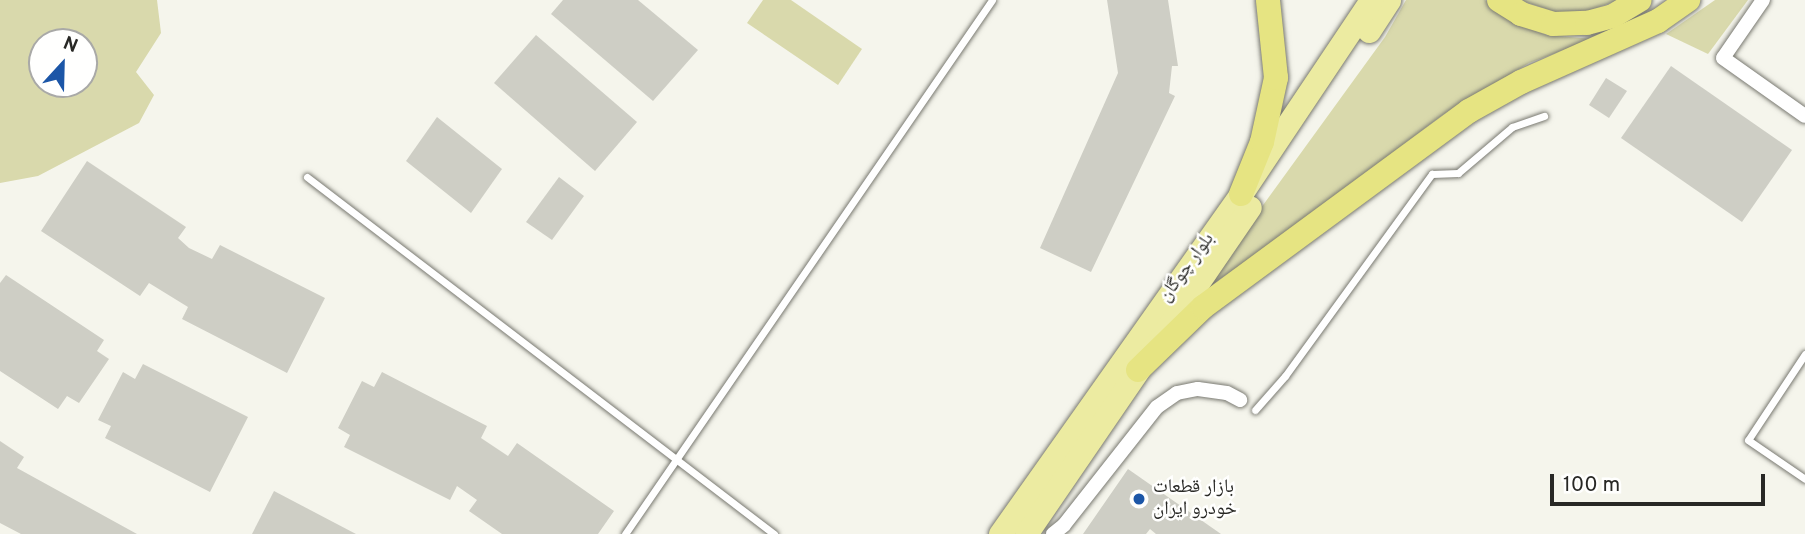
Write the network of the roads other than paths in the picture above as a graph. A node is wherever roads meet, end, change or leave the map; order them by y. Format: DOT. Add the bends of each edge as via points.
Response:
graph roads {
  1 [pos="992,0"];
  2 [pos="1268,0"];
  3 [pos="1370,0"];
  4 [pos="1389,0"];
  5 [pos="1499,0"];
  6 [pos="1640,0"];
  7 [pos="1688,0"];
  8 [pos="1763,0"];
  9 [pos="1544,116"];
  10 [pos="1805,116"];
  11 [pos="307,177"];
  12 [pos="1241,194"];
  13 [pos="1805,354"];
  14 [pos="1138,370"];
  15 [pos="1240,400"];
  16 [pos="1255,410"];
  17 [pos="676,458"];
  18 [pos="1805,479"];
  19 [pos="625,534"];
  20 [pos="774,534"];
  21 [pos="1000,534"];
  22 [pos="1026,534"];
  23 [pos="1053,534"];
  1 -- 17 [label="lane"];
  2 -- 12 [label="highway" via="1276,78 1262,142"];
  3 -- 12 [label="main road, بلوار چوگان"];
  4 -- 14 [label="main road, بلوار چوگان"];
  5 -- 6 [label="highway" via="1521,14 1553,24 1587,23 1613,16"];
  7 -- 14 [label="highway" via="1658,21 1521,82 1469,111 1203,306"];
  8 -- 10 [label="street" via="1723,58"];
  9 -- 16 [label="lane" via="1512,127 1458,173 1432,174 1285,376"];
  11 -- 17 [label="lane"];
  12 -- 21 [label="main road, بلوار چوگان"];
  13 -- 18 [label="lane" via="1748,440"];
  14 -- 22 [label="main road, بلوار چوگان"];
  15 -- 23 [label="street" via="1198,389 1177,393 1157,407"];
  17 -- 19 [label="lane"];
  17 -- 20 [label="lane"];
}
